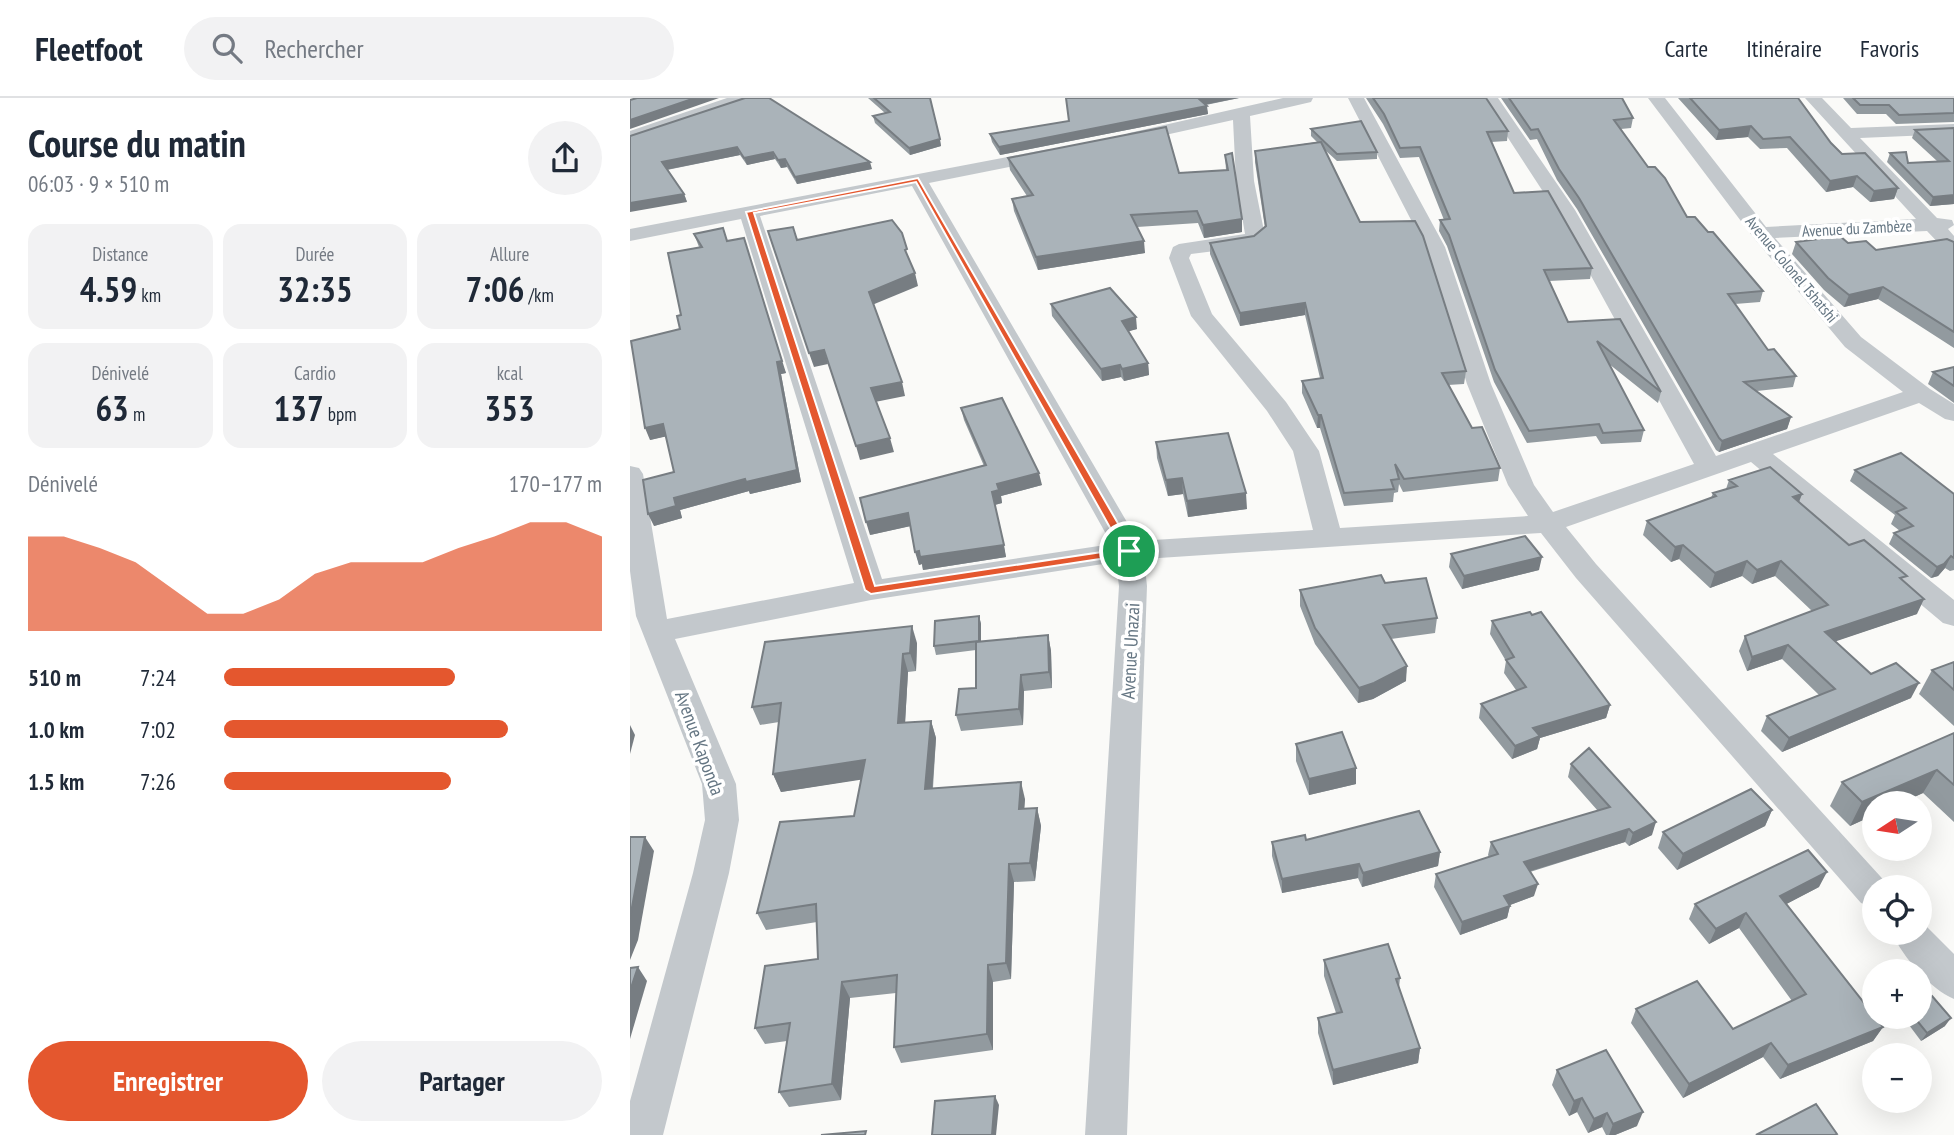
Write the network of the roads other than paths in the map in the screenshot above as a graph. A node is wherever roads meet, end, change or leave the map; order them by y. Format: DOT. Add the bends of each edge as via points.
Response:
graph roads {
  1 [pos="743,98"];
  2 [pos="1305,98"];
  3 [pos="1356,98"];
  4 [pos="1490,98"];
  5 [pos="1656,98"];
  6 [pos="1813,98"];
  7 [pos="1241,114"];
  8 [pos="1954,129"];
  9 [pos="1847,133"];
  10 [pos="630,136"];
  11 [pos="1105,143"];
  12 [pos="1065,151"];
  13 [pos="918,180"];
  14 [pos="749,212"];
  15 [pos="1954,224"];
  16 [pos="1931,225"];
  17 [pos="1760,233"];
  18 [pos="630,235"];
  19 [pos="1954,248"];
  20 [pos="1921,394"];
  21 [pos="1954,414"];
  22 [pos="1754,451"];
  23 [pos="1709,467"];
  24 [pos="630,474"];
  25 [pos="1547,524"];
  26 [pos="1329,539"];
  27 [pos="1129,551"];
  28 [pos="871,590"];
  29 [pos="1954,616"];
  30 [pos="657,632"];
  31 [pos="1862,879"];
  32 [pos="1922,945"];
  33 [pos="1954,981"];
  34 [pos="642,1135"];
  35 [pos="1106,1135"];
  1 -- 10 [label="street"];
  2 -- 7 [label="street"];
  3 -- 25 [label="street" via="1435,247 1479,384 1521,485"];
  4 -- 23 [label="street" via="1565,210"];
  5 -- 17 [label="street, Avenue Colonel Tshatshi"];
  6 -- 9 [label="street"];
  7 -- 11 [label="street"];
  7 -- 26 [label="street" via="1245,181 1255,236 1247,242 1186,248 1179,258 1202,316 1277,407 1306,451"];
  8 -- 9 [label="street"];
  9 -- 16 [label="street"];
  12 -- 13 [label="street"];
  13 -- 14 [label="street"];
  13 -- 27 [label="street, Avenue Unazai"];
  14 -- 18 [label="street"];
  14 -- 28 [label="street"];
  15 -- 16 [label="street, Avenue du Zambèze"];
  16 -- 17 [label="street, Avenue du Zambèze"];
  16 -- 19 [label="street"];
  17 -- 20 [label="street, Avenue Colonel Tshatshi" via="1853,342"];
  20 -- 21 [label="street, Avenue Colonel Tshatshi"];
  20 -- 22 [label="street"];
  22 -- 23 [label="street"];
  22 -- 29 [label="street"];
  23 -- 25 [label="street"];
  24 -- 30 [label="street, Avenue Kaponda"];
  25 -- 26 [label="street"];
  25 -- 31 [label="street"];
  26 -- 27 [label="street"];
  27 -- 28 [label="street"];
  27 -- 35 [label="street, Avenue Unazai" via="1133,586"];
  28 -- 30 [label="street"];
  30 -- 34 [label="street, Avenue Kaponda" via="719,784 722,820"];
  32 -- 33 [label="street"];
}
